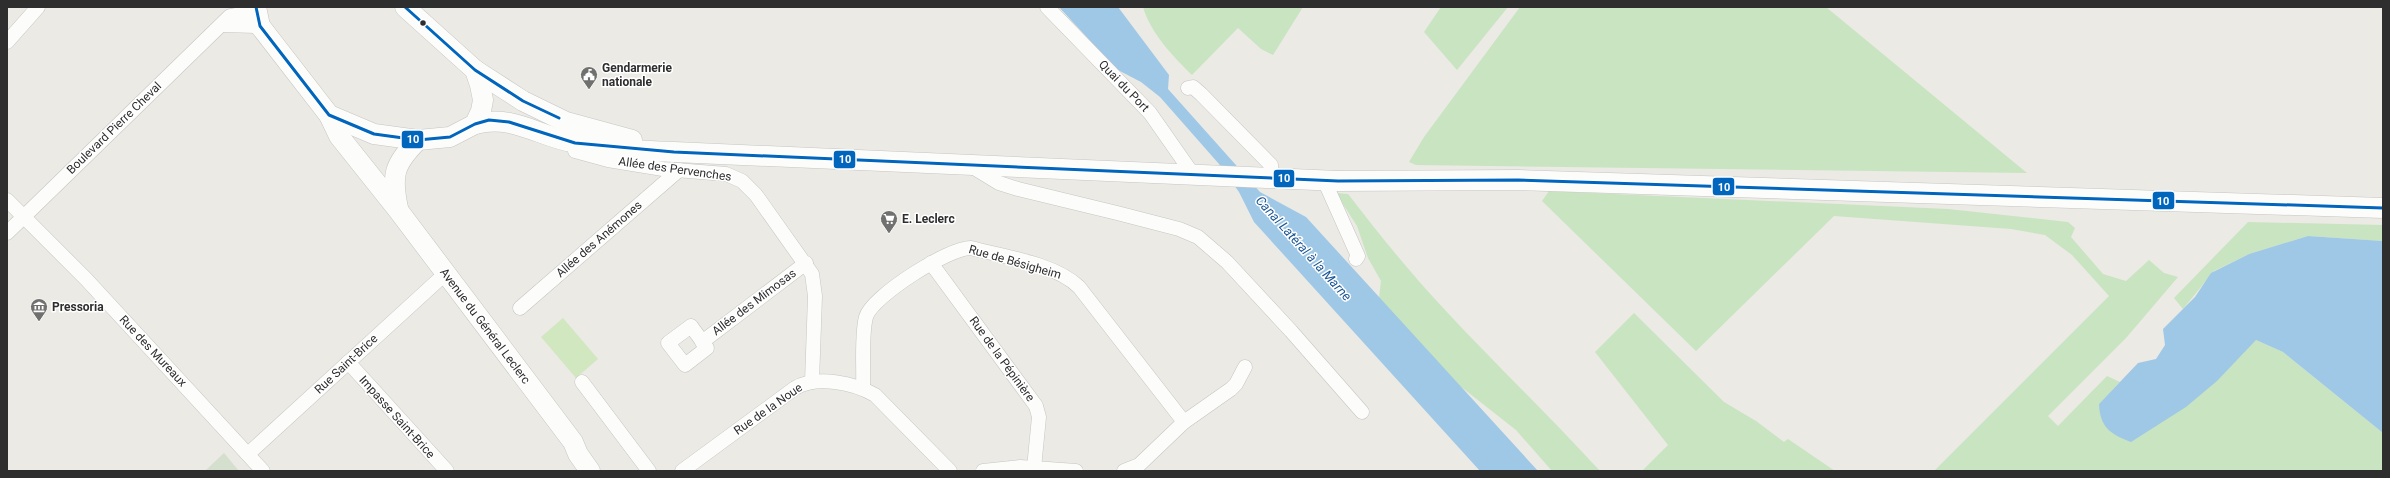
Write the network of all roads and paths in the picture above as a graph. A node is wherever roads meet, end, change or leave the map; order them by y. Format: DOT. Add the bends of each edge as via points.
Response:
graph roads {
  1 [pos="38,7"];
  2 [pos="406,7"];
  3 [pos="1047,7"];
  4 [pos="257,14"];
  5 [pos="227,16"];
  6 [pos="7,42"];
  7 [pos="475,70"];
  8 [pos="1188,88"];
  9 [pos="523,101"];
  10 [pos="329,115"];
  11 [pos="509,122"];
  12 [pos="475,124"];
  13 [pos="418,140"];
  14 [pos="676,161"];
  15 [pos="969,164"];
  16 [pos="1192,173"];
  17 [pos="1272,178"];
  18 [pos="1324,180"];
  19 [pos="7,200"];
  20 [pos="2383,208"];
  21 [pos="398,210"];
  22 [pos="23,216"];
  23 [pos="7,232"];
  24 [pos="1356,259"];
  25 [pos="806,263"];
  26 [pos="931,263"];
  27 [pos="445,274"];
  28 [pos="520,308"];
  29 [pos="702,342"];
  30 [pos="348,362"];
  31 [pos="1245,367"];
  32 [pos="582,382"];
  33 [pos="812,382"];
  34 [pos="863,388"];
  35 [pos="1362,412"];
  36 [pos="1184,422"];
  37 [pos="573,442"];
  38 [pos="248,454"];
  39 [pos="1034,468"];
  40 [pos="1141,468"];
  41 [pos="263,471"];
  42 [pos="447,471"];
  43 [pos="590,471"];
  44 [pos="601,471"];
  45 [pos="650,471"];
  46 [pos="682,471"];
  47 [pos="950,471"];
  48 [pos="983,471"];
  49 [pos="1076,471"];
  50 [pos="1124,471"];
  1 -- 6 [label="street"];
  2 -- 7 [label="main road"];
  3 -- 16 [label="street, Quai du Port" via="1150,113"];
  4 -- 5 [label="street"];
  4 -- 10 [label="main road"];
  5 -- 22 [label="street, Boulevard Pierre Cheval"];
  7 -- 9 [label="main road"];
  7 -- 12 [label="main road" via="483,100"];
  8 -- 17 [label="street" via="1193,87 1201,94 1271,165"];
  9 -- 11 [label="main road"];
  9 -- 14 [label="main road" via="572,124"];
  10 -- 13 [label="main road" via="374,134"];
  10 -- 21 [label="main road, Avenue du Général Leclerc" via="338,136"];
  11 -- 12 [label="main road" via="489,120"];
  11 -- 14 [label="main road" via="554,138"];
  12 -- 13 [label="main road" via="450,137"];
  13 -- 21 [label="main road" via="405,153 396,171 394,190"];
  14 -- 15 [label="main road"];
  14 -- 25 [label="street, Allée des Pervenches" via="742,180"];
  14 -- 28 [label="street, Allée des Anémones"];
  15 -- 16 [label="main road"];
  15 -- 35 [label="street" via="999,183 1179,229 1198,237 1216,252 1291,331"];
  16 -- 17 [label="main road"];
  17 -- 18 [label="main road"];
  18 -- 20 [label="main road" via="1518,180"];
  18 -- 24 [label="street" via="1348,229 1358,256"];
  19 -- 22 [label="street, Rue des Mureaux"];
  21 -- 27 [label="main road, Avenue du Général Leclerc"];
  22 -- 23 [label="street, Boulevard Pierre Cheval"];
  22 -- 38 [label="street, Rue des Mureaux"];
  25 -- 29 [label="street, Allée des Mimosas"];
  25 -- 33 [label="street, Allée des Pervenches" via="814,282"];
  26 -- 34 [label="street, Rue de Bésigheim" via="899,284 873,306 866,316"];
  26 -- 36 [label="street, Rue de Bésigheim" via="958,249 971,248 1063,274 1079,287"];
  26 -- 39 [label="street, Rue de la Pépinière" via="1036,406 1039,417"];
  27 -- 30 [label="street, Rue Saint-Brice"];
  27 -- 37 [label="main road, Avenue du Général Leclerc"];
  30 -- 38 [label="street, Rue Saint-Brice"];
  30 -- 42 [label="street, Impasse Saint-Brice"];
  31 -- 36 [label="street" via="1231,389"];
  32 -- 45 [label="street"];
  33 -- 34 [label="street, Rue de la Noue"];
  33 -- 46 [label="street, Rue de la Noue" via="795,388"];
  34 -- 47 [label="street, Rue de la Noue" via="875,395"];
  36 -- 40 [label="street"];
  37 -- 43 [label="main road, Avenue du Général Leclerc"];
  37 -- 44 [label="main road, Avenue du Général Leclerc" via="582,448"];
  38 -- 41 [label="street, Rue des Mureaux"];
  39 -- 48 [label="street"];
  39 -- 49 [label="street"];
  40 -- 50 [label="street"];
}
